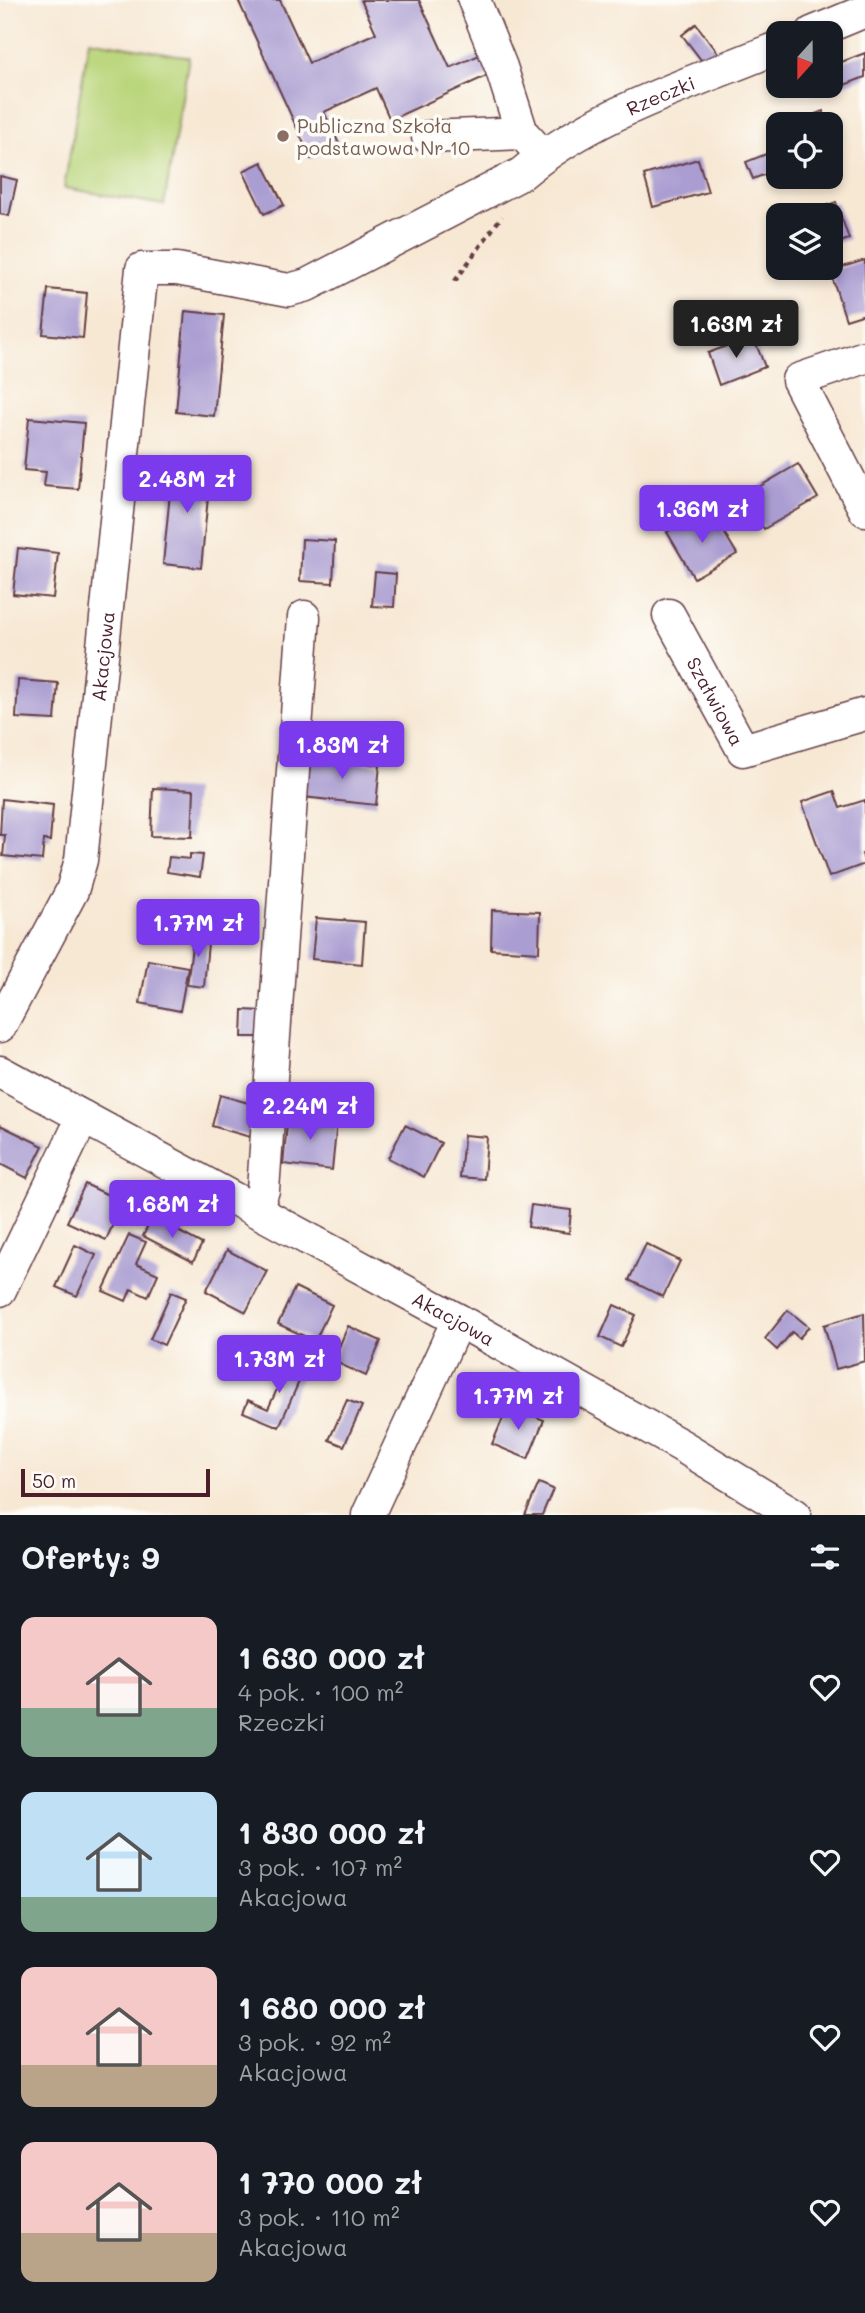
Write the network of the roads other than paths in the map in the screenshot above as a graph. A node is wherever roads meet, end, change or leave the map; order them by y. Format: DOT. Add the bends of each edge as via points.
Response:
graph roads {
  1 [pos="474,0"];
  2 [pos="865,11"];
  3 [pos="841,21"];
  4 [pos="766,52"];
  5 [pos="428,137"];
  6 [pos="534,143"];
  7 [pos="865,357"];
  8 [pos="865,510"];
  9 [pos="669,615"];
  10 [pos="304,617"];
  11 [pos="865,714"];
  12 [pos="0,1026"];
  13 [pos="0,1072"];
  14 [pos="82,1117"];
  15 [pos="256,1211"];
  16 [pos="0,1290"];
  17 [pos="458,1320"];
  18 [pos="368,1515"];
  19 [pos="795,1515"];
  1 -- 6 [label="street"];
  2 -- 3 [label="street"];
  4 -- 6 [label="street, Rzeczki"];
  5 -- 6 [label="street"];
  6 -- 12 [label="street, Akacjowa" via="521,174 307,285 289,290 177,269 142,269 81,860 72,891"];
  7 -- 8 [label="street" via="799,380"];
  9 -- 11 [label="street, Szałwiowa" via="743,750"];
  10 -- 15 [label="street" via="263,1190"];
  13 -- 14 [label="street, Akacjowa"];
  14 -- 15 [label="street, Akacjowa"];
  14 -- 16 [label="street"];
  15 -- 17 [label="street, Akacjowa"];
  17 -- 18 [label="street"];
  17 -- 19 [label="street, Akacjowa"];
}
